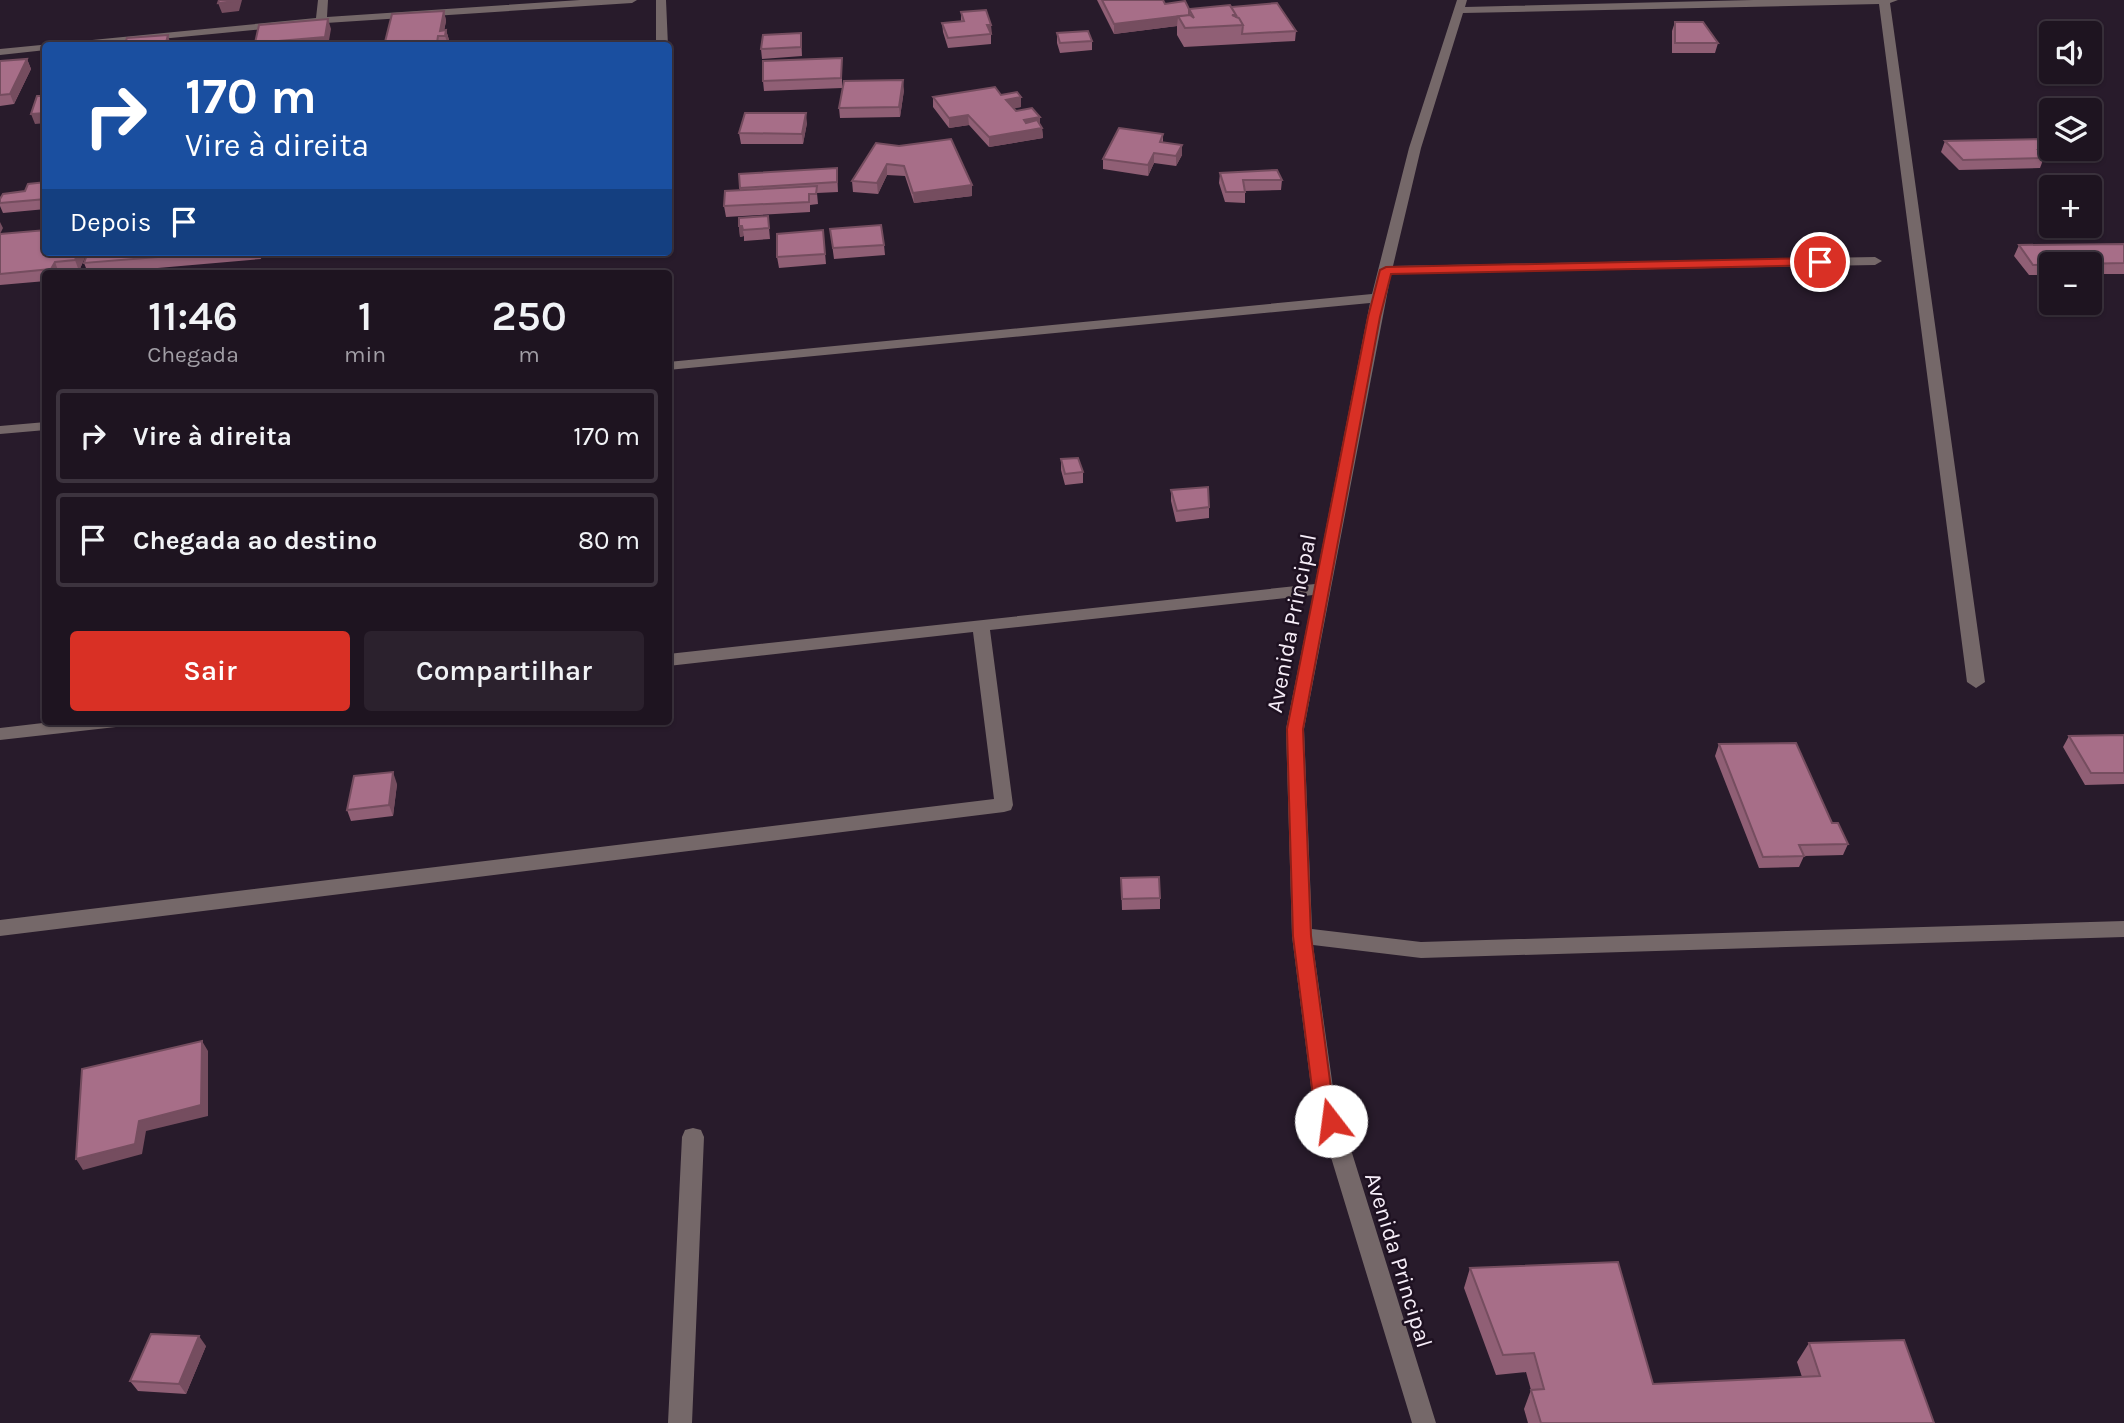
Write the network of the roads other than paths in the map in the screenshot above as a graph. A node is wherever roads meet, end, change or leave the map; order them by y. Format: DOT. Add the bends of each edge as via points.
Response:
graph roads {
  1 [pos="323,0"];
  2 [pos="632,0"];
  3 [pos="661,0"];
  4 [pos="1884,0"];
  5 [pos="1894,0"];
  6 [pos="1461,5"];
  7 [pos="322,19"];
  8 [pos="87,42"];
  9 [pos="319,42"];
  10 [pos="662,42"];
  11 [pos="42,47"];
  12 [pos="0,52"];
  13 [pos="1875,261"];
  14 [pos="1386,270"];
  15 [pos="1378,298"];
  16 [pos="672,366"];
  17 [pos="42,426"];
  18 [pos="0,430"];
  19 [pos="1323,588"];
  20 [pos="982,626"];
  21 [pos="672,660"];
  22 [pos="1976,682"];
  23 [pos="80,725"];
  24 [pos="0,734"];
  25 [pos="0,928"];
  26 [pos="2124,929"];
  27 [pos="1302,936"];
  28 [pos="694,1137"];
  29 [pos="680,1423"];
  30 [pos="1424,1423"];
  1 -- 7 [label="street"];
  2 -- 7 [label="street"];
  3 -- 10 [label="street"];
  4 -- 5 [label="street"];
  4 -- 6 [label="street"];
  4 -- 22 [label="street"];
  6 -- 14 [label="street, Avenida Principal" via="1415,148"];
  7 -- 8 [label="street"];
  7 -- 9 [label="street"];
  11 -- 12 [label="street"];
  13 -- 14 [label="street"];
  14 -- 15 [label="street, Avenida Principal"];
  15 -- 16 [label="street"];
  15 -- 19 [label="street, Avenida Principal"];
  17 -- 18 [label="street"];
  19 -- 20 [label="street"];
  19 -- 27 [label="street, Avenida Principal" via="1295,729"];
  20 -- 21 [label="street"];
  20 -- 25 [label="street" via="1004,805"];
  23 -- 24 [label="street"];
  26 -- 27 [label="street" via="1421,950"];
  27 -- 30 [label="street, Avenida Principal" via="1323,1096"];
  28 -- 29 [label="street"];
}
